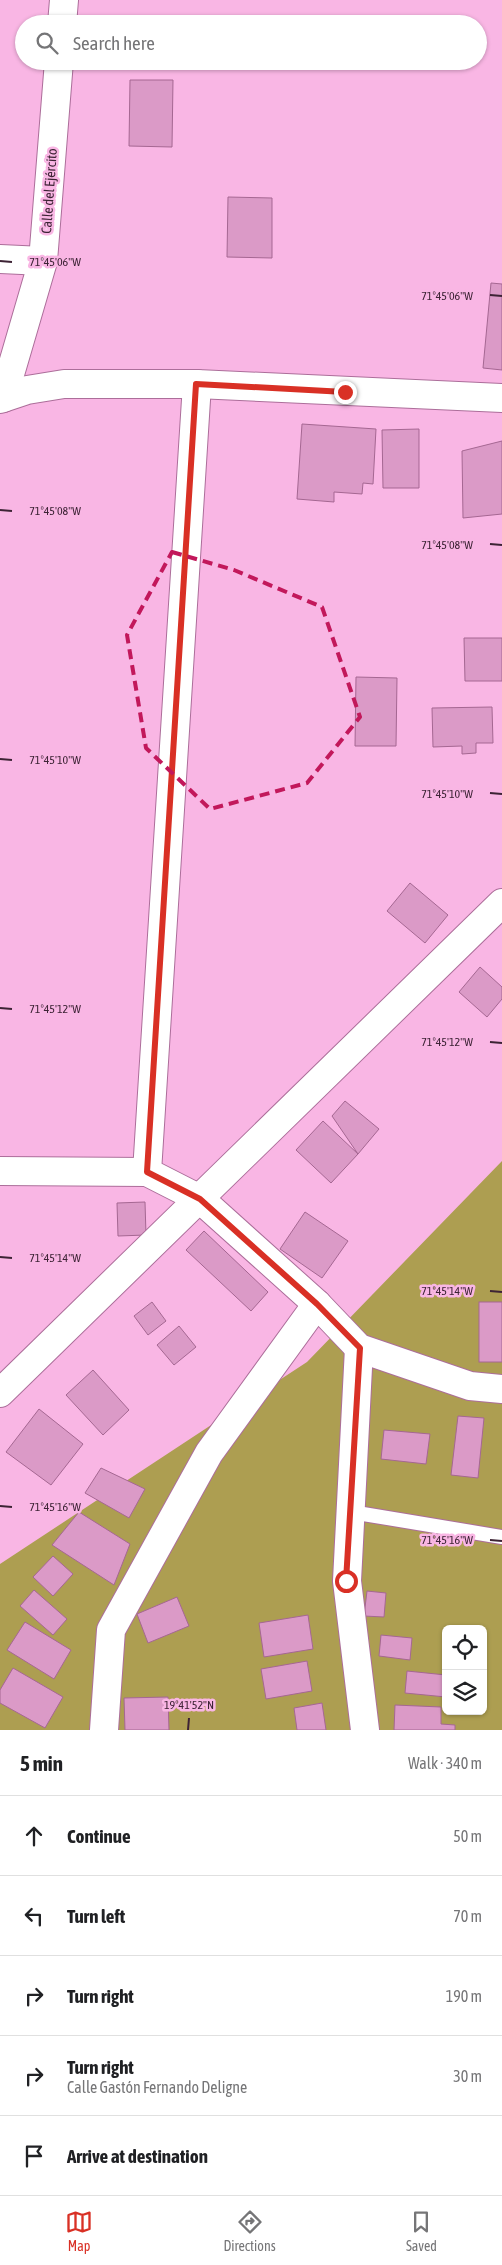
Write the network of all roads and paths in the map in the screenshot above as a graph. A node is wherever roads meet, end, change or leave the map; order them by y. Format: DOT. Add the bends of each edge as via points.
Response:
graph roads {
  1 [pos="64,0"];
  2 [pos="63,15"];
  3 [pos="58,70"];
  4 [pos="0,259"];
  5 [pos="43,261"];
  6 [pos="196,384"];
  7 [pos="502,398"];
  8 [pos="1,400"];
  9 [pos="502,903"];
  10 [pos="0,1171"];
  11 [pos="147,1172"];
  12 [pos="200,1199"];
  13 [pos="317,1304"];
  14 [pos="360,1348"];
  15 [pos="502,1390"];
  16 [pos="0,1394"];
  17 [pos="351,1512"];
  18 [pos="502,1537"];
  19 [pos="104,1730"];
  20 [pos="365,1730"];
  1 -- 2 [label="street"];
  3 -- 5 [label="street, Calle del Ejército"];
  4 -- 5 [label="street"];
  5 -- 8 [label="street, Calle del Ejército"];
  6 -- 7 [label="street"];
  6 -- 8 [label="street" via="64,384 27,390"];
  6 -- 11 [label="street"];
  9 -- 12 [label="street"];
  10 -- 11 [label="street"];
  11 -- 12 [label="street"];
  12 -- 13 [label="street"];
  12 -- 16 [label="street"];
  13 -- 14 [label="street"];
  13 -- 19 [label="street" via="209,1453 111,1630"];
  14 -- 15 [label="street" via="470,1386"];
  14 -- 17 [label="street"];
  17 -- 18 [label="lane"];
  17 -- 20 [label="street" via="346,1581"];
}
